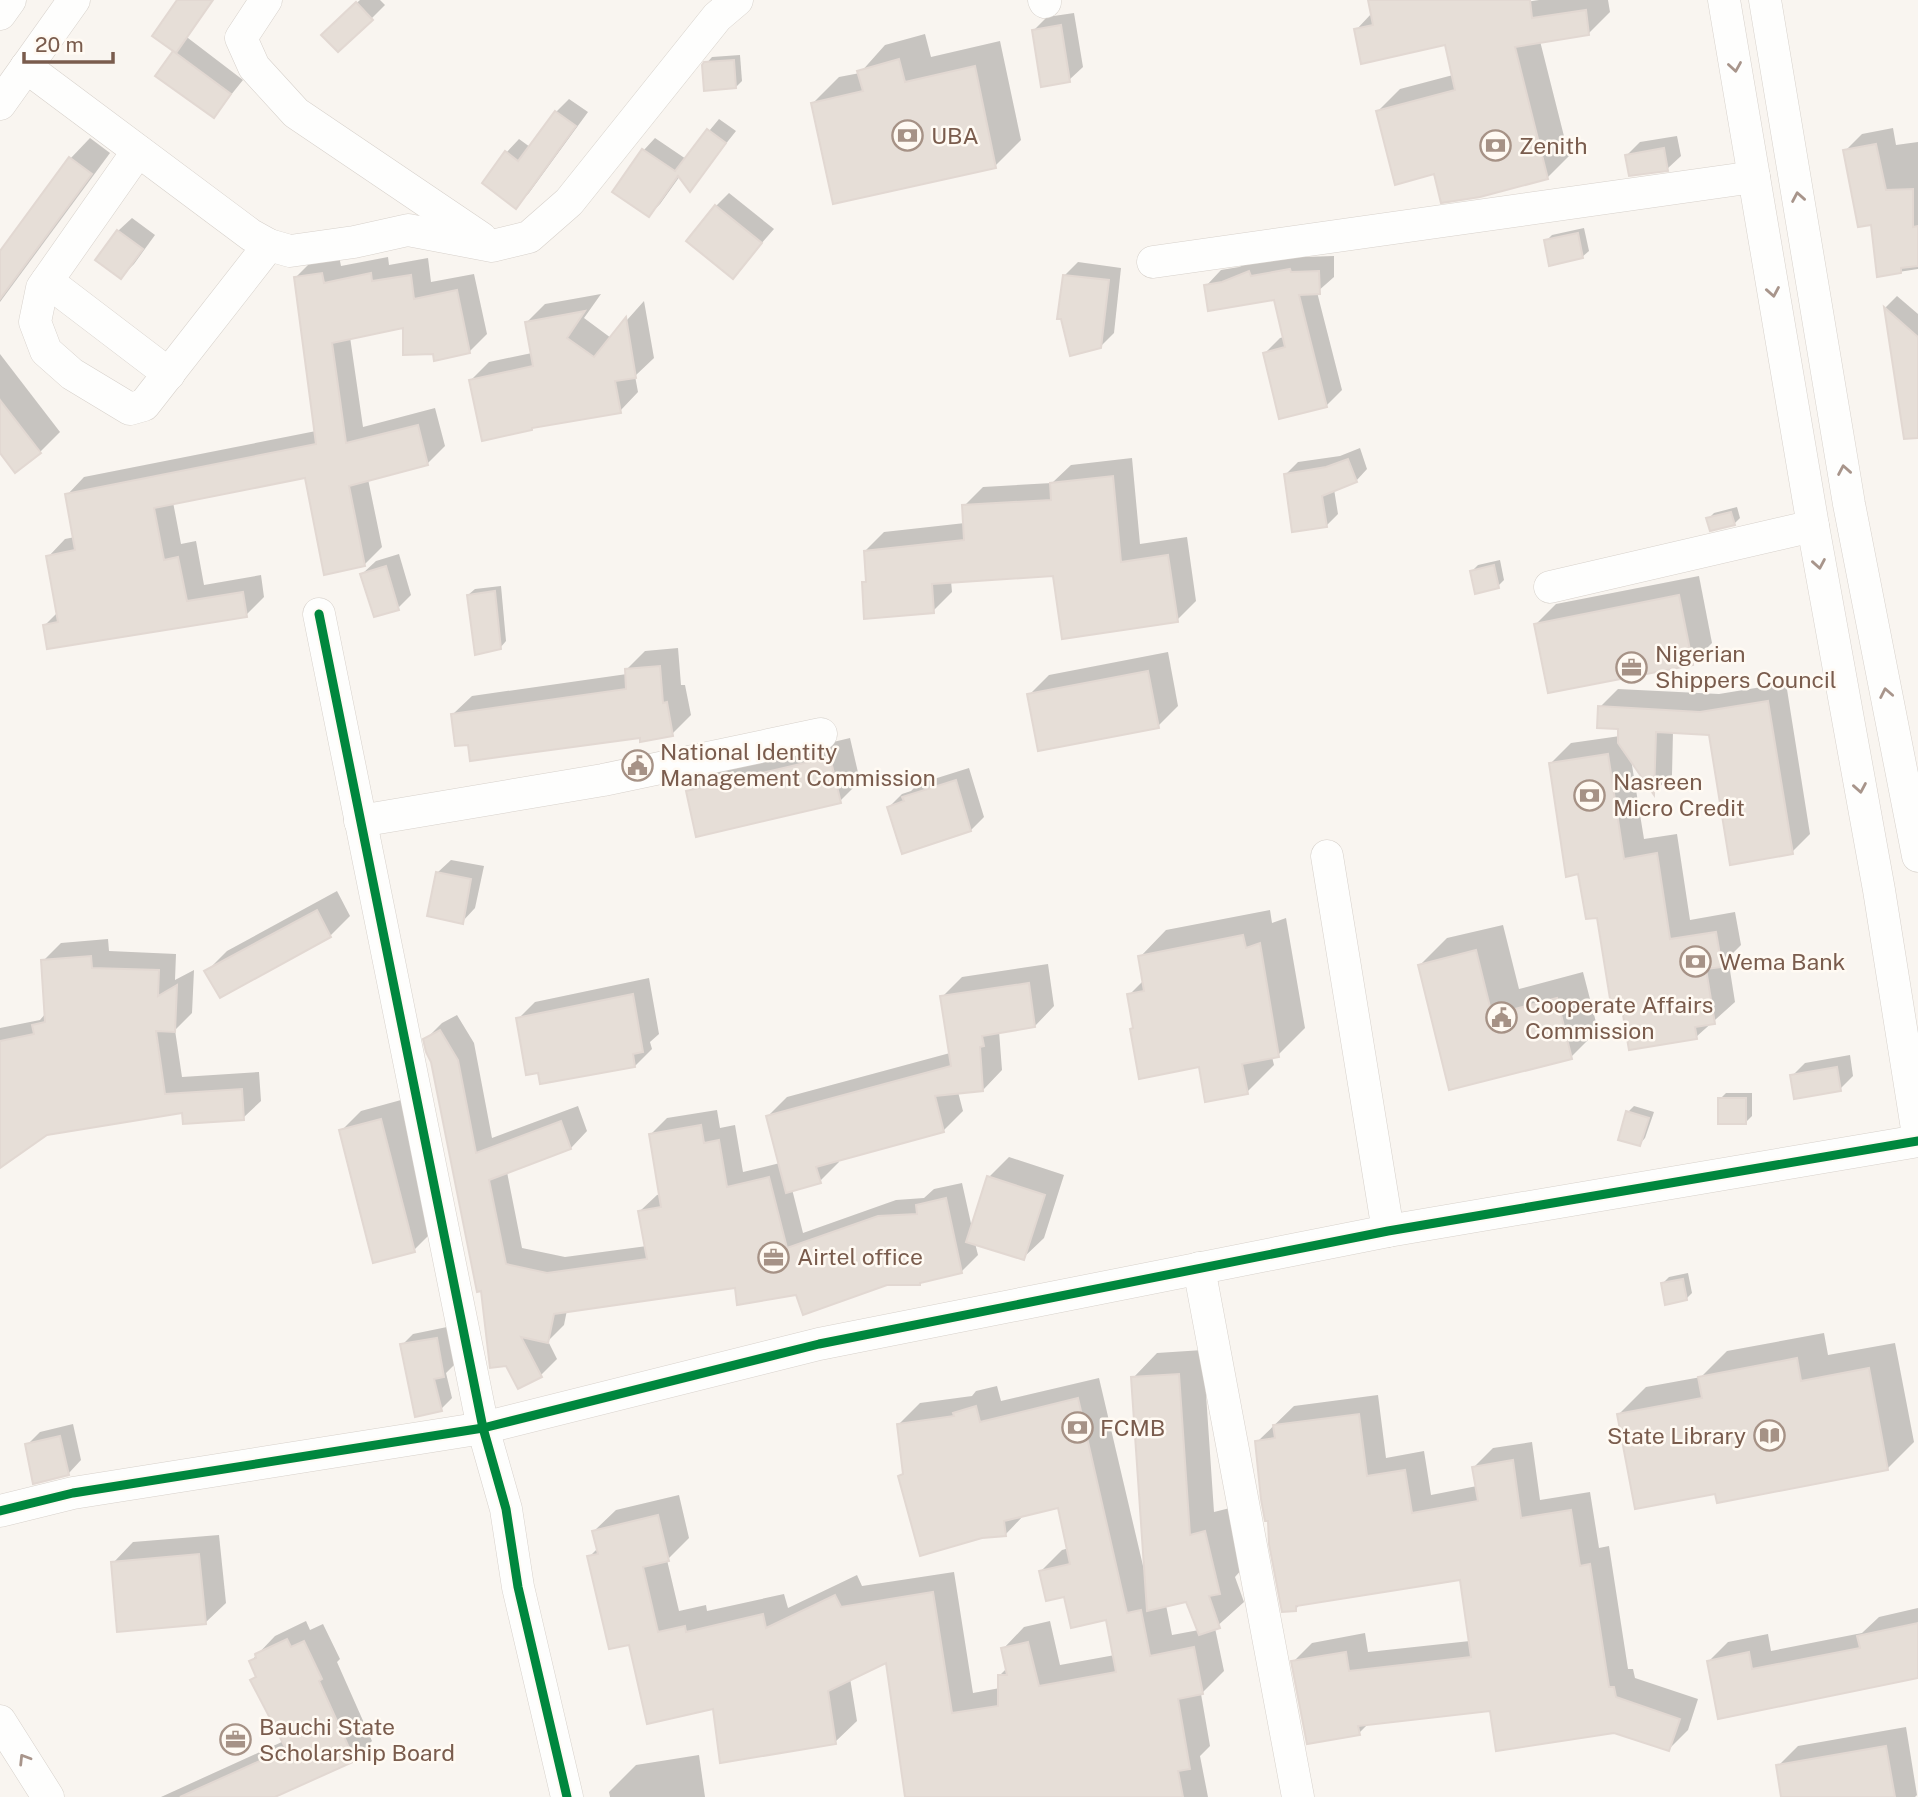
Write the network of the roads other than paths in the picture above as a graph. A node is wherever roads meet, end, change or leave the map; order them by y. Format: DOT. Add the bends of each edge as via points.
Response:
graph roads {
  1 [pos="10,0"];
  2 [pos="74,0"];
  3 [pos="266,0"];
  4 [pos="737,0"];
  5 [pos="1724,0"];
  6 [pos="1765,0"];
  7 [pos="0,14"];
  8 [pos="26,67"];
  9 [pos="0,104"];
  10 [pos="138,151"];
  11 [pos="1754,177"];
  12 [pos="269,245"];
  13 [pos="492,246"];
  14 [pos="1153,262"];
  15 [pos="47,281"];
  16 [pos="169,374"];
  17 [pos="1812,526"];
  18 [pos="1550,587"];
  19 [pos="319,614"];
  20 [pos="821,734"];
  21 [pos="360,821"];
  22 [pos="1327,856"];
  23 [pos="1918,856"];
  24 [pos="1918,1135"];
  25 [pos="1918,1141"];
  26 [pos="1388,1231"];
  27 [pos="1199,1268"];
  28 [pos="483,1428"];
  29 [pos="0,1511"];
  30 [pos="0,1721"];
  31 [pos="48,1797"];
  32 [pos="567,1797"];
  33 [pos="1298,1797"];
  1 -- 7 [label="street"];
  2 -- 8 [label="street"];
  3 -- 13 [label="street" via="241,38 254,67 296,113"];
  4 -- 13 [label="street" via="717,17 569,202 529,237"];
  5 -- 11 [label="street, one-way"];
  23 -- 6 [label="street, one-way" via="1849,504"];
  8 -- 9 [label="street"];
  8 -- 10 [label="street"];
  10 -- 12 [label="street"];
  10 -- 15 [label="street"];
  11 -- 14 [label="street"];
  11 -- 17 [label="street, one-way"];
  12 -- 13 [label="street" via="290,251 408,230"];
  12 -- 16 [label="street"];
  15 -- 16 [label="street"];
  15 -- 16 [label="street" via="35,322 46,351 72,374 130,409 144,404"];
  17 -- 18 [label="street"];
  17 -- 24 [label="street, one-way" via="1879,890"];
  19 -- 21 [label="street"];
  20 -- 21 [label="street" via="603,780"];
  21 -- 28 [label="street"];
  22 -- 26 [label="street"];
  25 -- 26 [label="street"];
  26 -- 27 [label="street"];
  27 -- 28 [label="street" via="819,1344"];
  27 -- 33 [label="street"];
  28 -- 29 [label="street" via="73,1493"];
  28 -- 32 [label="street" via="506,1509 518,1587"];
  31 -- 30 [label="street, one-way"];
}
